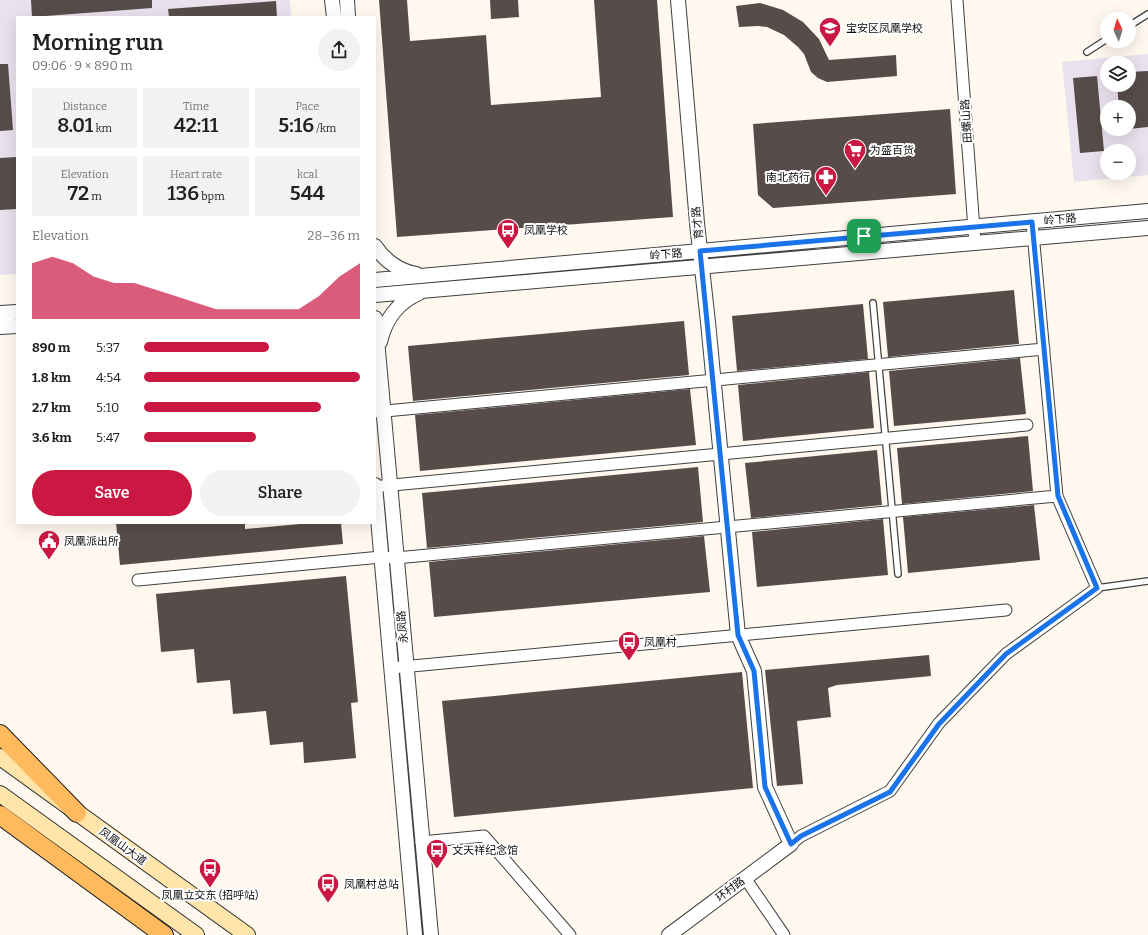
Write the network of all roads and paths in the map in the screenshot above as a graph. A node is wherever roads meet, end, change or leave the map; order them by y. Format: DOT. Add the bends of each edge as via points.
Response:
graph roads {
  1 [pos="332,0"];
  2 [pos="347,0"];
  3 [pos="678,0"];
  4 [pos="957,0"];
  5 [pos="1148,14"];
  6 [pos="334,16"];
  7 [pos="348,16"];
  8 [pos="1136,22"];
  9 [pos="1100,43"];
  10 [pos="1086,52"];
  11 [pos="1148,211"];
  12 [pos="1032,222"];
  13 [pos="974,227"];
  14 [pos="1148,228"];
  15 [pos="1033,238"];
  16 [pos="975,243"];
  17 [pos="376,247"];
  18 [pos="700,251"];
  19 [pos="702,266"];
  20 [pos="428,275"];
  21 [pos="376,280"];
  22 [pos="433,290"];
  23 [pos="376,295"];
  24 [pos="873,303"];
  25 [pos="16,312"];
  26 [pos="0,313"];
  27 [pos="16,326"];
  28 [pos="0,327"];
  29 [pos="376,331"];
  30 [pos="1044,349"];
  31 [pos="378,356"];
  32 [pos="879,365"];
  33 [pos="714,380"];
  34 [pos="379,412"];
  35 [pos="1027,425"];
  36 [pos="886,438"];
  37 [pos="721,454"];
  38 [pos="390,485"];
  39 [pos="376,486"];
  40 [pos="1058,496"];
  41 [pos="376,498"];
  42 [pos="892,512"];
  43 [pos="727,527"];
  44 [pos="381,557"];
  45 [pos="396,558"];
  46 [pos="898,574"];
  47 [pos="138,580"];
  48 [pos="1148,581"];
  49 [pos="1097,588"];
  50 [pos="1006,610"];
  51 [pos="738,635"];
  52 [pos="406,666"];
  53 [pos="391,668"];
  54 [pos="0,734"];
  55 [pos="0,757"];
  56 [pos="0,794"];
  57 [pos="77,813"];
  58 [pos="0,815"];
  59 [pos="421,842"];
  60 [pos="791,844"];
  61 [pos="745,878"];
  62 [pos="164,935"];
  63 [pos="196,935"];
  64 [pos="247,935"];
  65 [pos="415,935"];
  66 [pos="431,935"];
  67 [pos="570,935"];
  68 [pos="669,935"];
  69 [pos="784,935"];
  1 -- 6 [label="street"];
  2 -- 7 [label="street"];
  3 -- 18 [label="street, 育才路"];
  4 -- 13 [label="street, 田螺山路"];
  5 -- 8 [label="lane"];
  9 -- 10 [label="lane"];
  11 -- 12 [label="street, 岭下路"];
  12 -- 13 [label="street, 岭下路"];
  12 -- 15 [label="street"];
  13 -- 16 [label="street, 田螺山路"];
  13 -- 18 [label="street, 岭下路"];
  14 -- 15 [label="street, 岭下路"];
  15 -- 16 [label="street, 岭下路"];
  15 -- 30 [label="street"];
  16 -- 19 [label="street, 岭下路"];
  17 -- 20 [label="street" via="398,268 414,274"];
  18 -- 19 [label="street, 育才路"];
  18 -- 20 [label="street, 岭下路"];
  19 -- 22 [label="street, 岭下路"];
  19 -- 33 [label="street, 育才路"];
  20 -- 21 [label="street, 岭下路"];
  22 -- 23 [label="street, 岭下路"];
  22 -- 31 [label="street" via="415,295 394,311 381,336"];
  24 -- 32 [label="lane"];
  25 -- 26 [label="street"];
  27 -- 28 [label="street"];
  29 -- 31 [label="street, 永凤路"];
  30 -- 32 [label="street"];
  30 -- 40 [label="street"];
  31 -- 34 [label="street, 永凤路"];
  32 -- 33 [label="street"];
  32 -- 36 [label="lane"];
  33 -- 34 [label="street"];
  33 -- 37 [label="street, 育才路"];
  34 -- 38 [label="street, 永凤路"];
  35 -- 36 [label="street"];
  36 -- 37 [label="street"];
  36 -- 42 [label="lane"];
  37 -- 38 [label="street"];
  37 -- 43 [label="street, 育才路"];
  38 -- 39 [label="street"];
  38 -- 45 [label="street, 永凤路"];
  40 -- 42 [label="street"];
  40 -- 49 [label="street"];
  41 -- 44 [label="street, 永凤路"];
  42 -- 43 [label="street"];
  42 -- 46 [label="lane"];
  43 -- 45 [label="street"];
  43 -- 51 [label="street, 育才路"];
  44 -- 45 [label="street"];
  44 -- 47 [label="street"];
  44 -- 53 [label="street, 永凤路"];
  45 -- 52 [label="street, 永凤路"];
  48 -- 49 [label="lane"];
  49 -- 60 [label="street" via="1006,654 939,724 890,792 801,836"];
  50 -- 51 [label="street"];
  51 -- 52 [label="street"];
  51 -- 60 [label="street, 育才路" via="754,671 765,787"];
  52 -- 53 [label="street"];
  52 -- 59 [label="street, 永凤路"];
  53 -- 65 [label="street, 永凤路"];
  54 -- 57 [label="main road"];
  55 -- 57 [label="main road, 凤凰山大道"];
  56 -- 63 [label="main road"];
  57 -- 64 [label="main road, 凤凰山大道"];
  58 -- 62 [label="main road"];
  59 -- 66 [label="street, 永凤路"];
  59 -- 67 [label="street" via="484,836"];
  60 -- 61 [label="street, 环村路"];
  61 -- 68 [label="street, 环村路"];
  61 -- 69 [label="street"];
}
